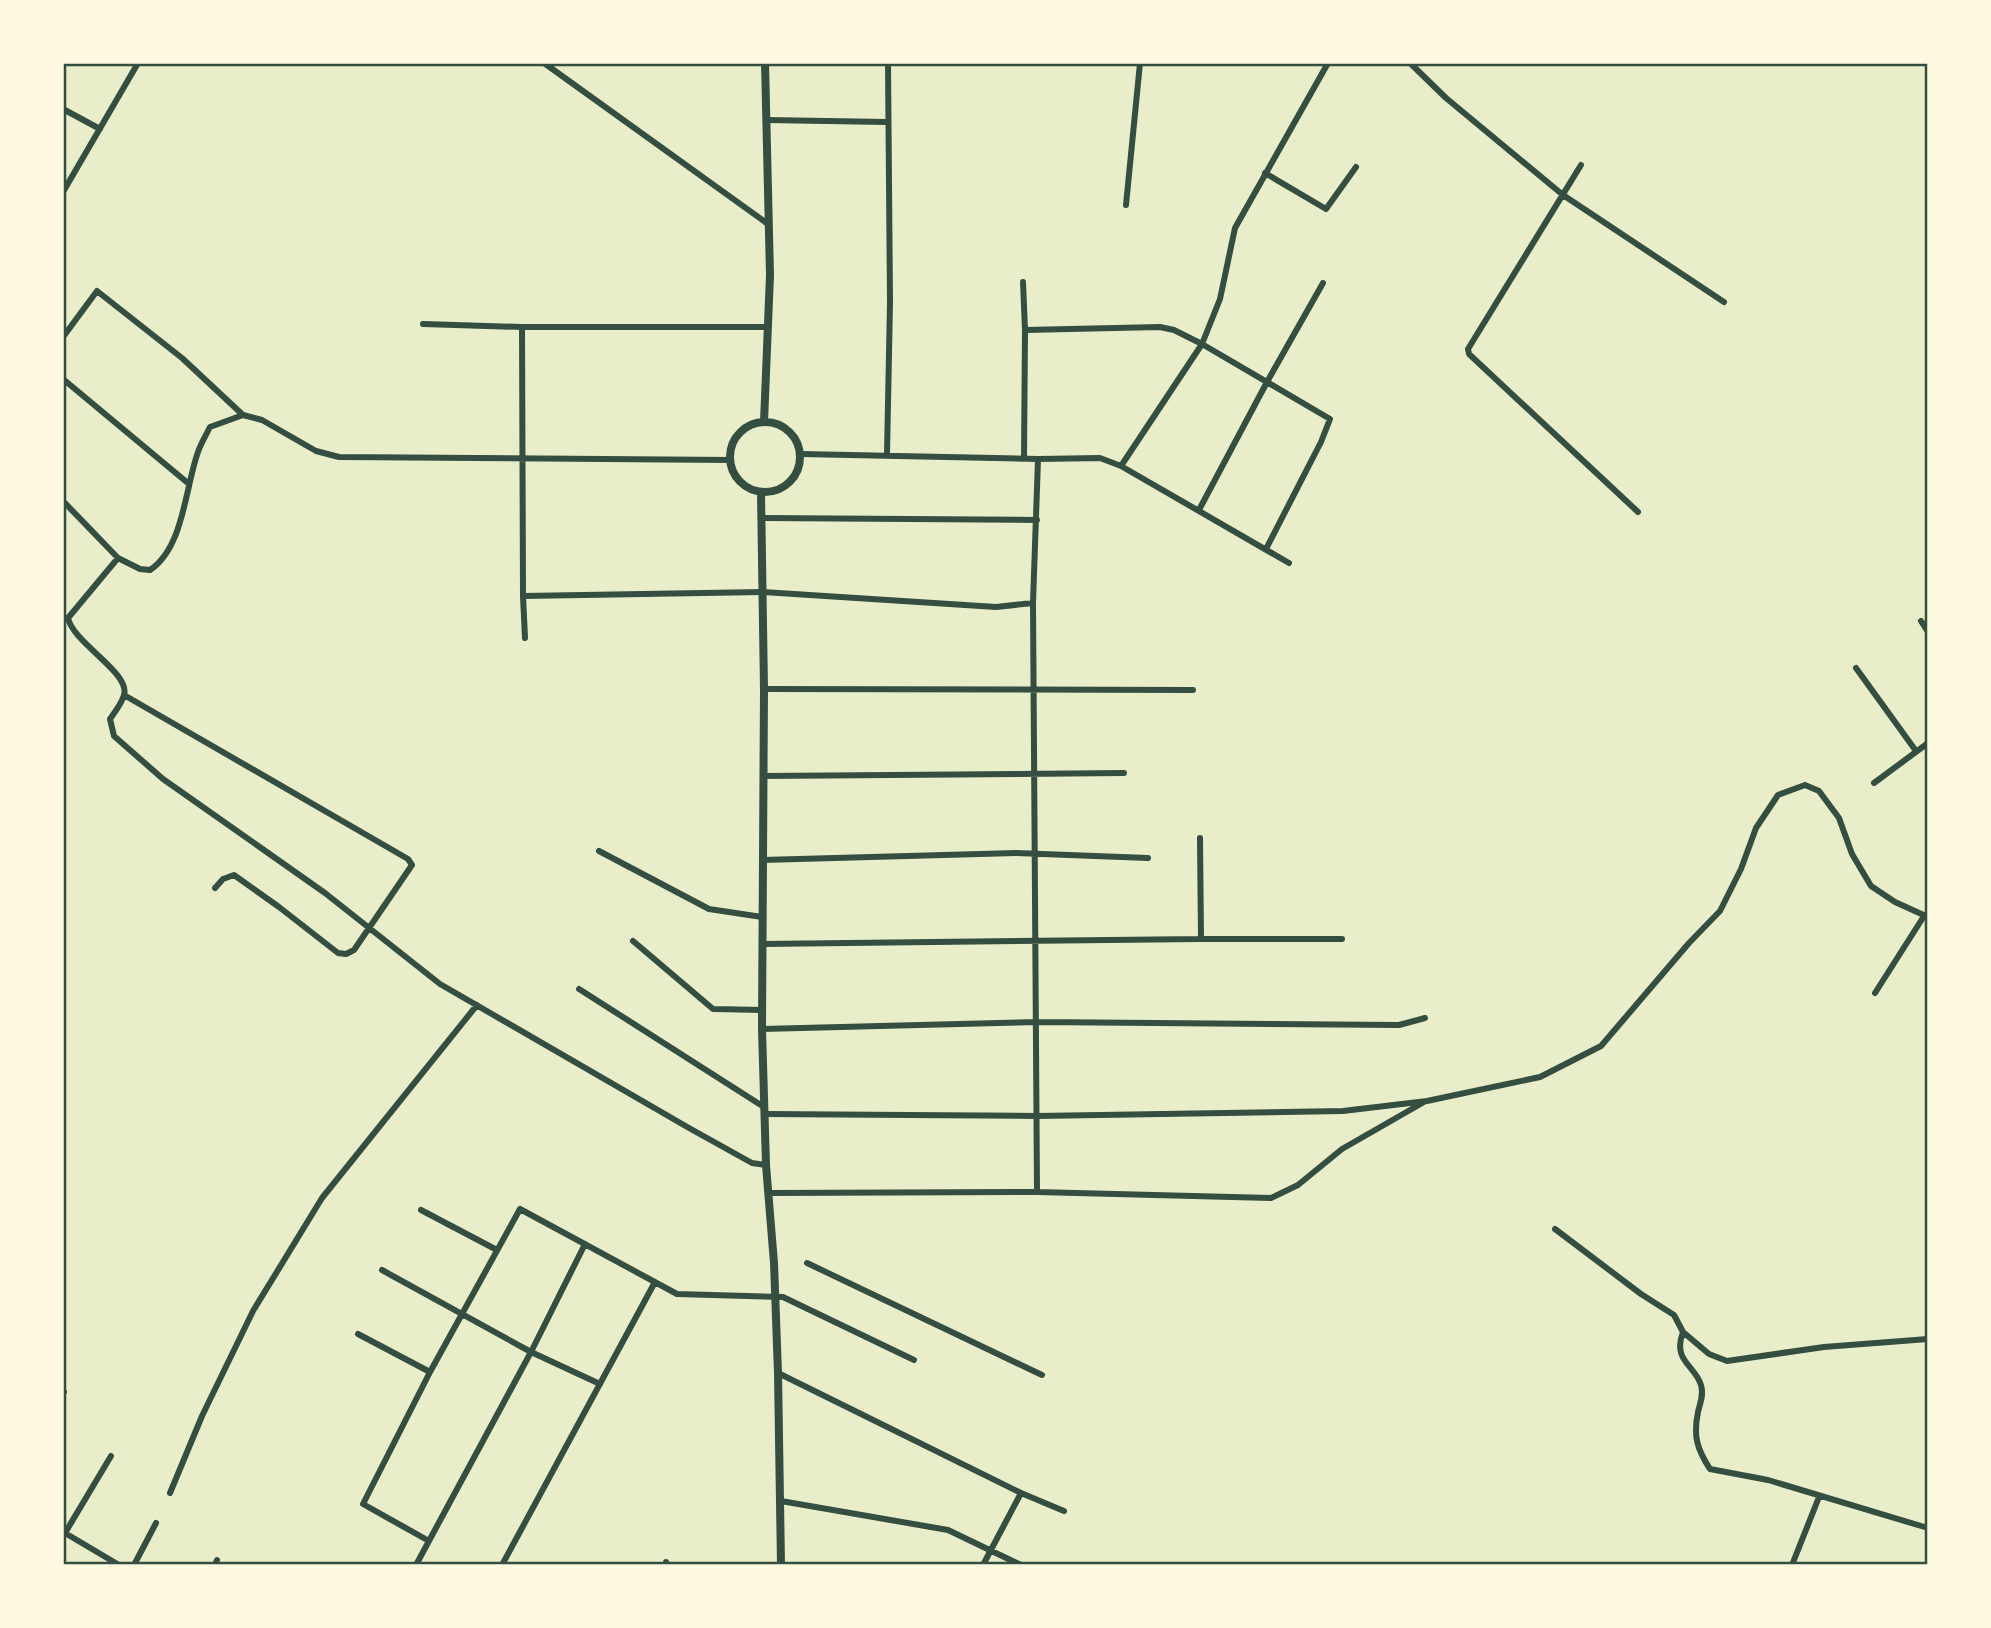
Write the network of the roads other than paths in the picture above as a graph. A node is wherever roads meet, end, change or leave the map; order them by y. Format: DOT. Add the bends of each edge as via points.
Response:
graph roads {
  1 [pos="138,63"];
  2 [pos="544,63"];
  3 [pos="765,63"];
  4 [pos="888,63"];
  5 [pos="1140,63"];
  6 [pos="1328,63"];
  7 [pos="1410,63"];
  8 [pos="63,109"];
  9 [pos="766,120"];
  10 [pos="887,122"];
  11 [pos="100,129"];
  12 [pos="1581,165"];
  13 [pos="1356,167"];
  14 [pos="1265,173"];
  15 [pos="63,192"];
  16 [pos="1563,195"];
  17 [pos="1126,205"];
  18 [pos="768,224"];
  19 [pos="1023,282"];
  20 [pos="1323,282"];
  21 [pos="1724,302"];
  22 [pos="423,324"];
  23 [pos="522,327"];
  24 [pos="768,327"];
  25 [pos="1025,330"];
  26 [pos="63,337"];
  27 [pos="1202,344"];
  28 [pos="63,379"];
  29 [pos="1267,382"];
  30 [pos="243,415"];
  31 [pos="764,422"];
  32 [pos="801,454"];
  33 [pos="887,454"];
  34 [pos="522,458"];
  35 [pos="1024,458"];
  36 [pos="1038,459"];
  37 [pos="730,460"];
  38 [pos="1121,466"];
  39 [pos="189,484"];
  40 [pos="761,493"];
  41 [pos="63,501"];
  42 [pos="1199,510"];
  43 [pos="1637,512"];
  44 [pos="761,518"];
  45 [pos="1037,520"];
  46 [pos="1266,549"];
  47 [pos="118,558"];
  48 [pos="1289,563"];
  49 [pos="763,592"];
  50 [pos="523,596"];
  51 [pos="1033,603"];
  52 [pos="65,617"];
  53 [pos="1921,621"];
  54 [pos="1928,632"];
  55 [pos="525,638"];
  56 [pos="1856,668"];
  57 [pos="764,690"];
  58 [pos="1034,690"];
  59 [pos="1193,690"];
  60 [pos="124,695"];
  61 [pos="1928,743"];
  62 [pos="1916,751"];
  63 [pos="1035,773"];
  64 [pos="1124,774"];
  65 [pos="763,776"];
  66 [pos="1874,783"];
  67 [pos="1200,838"];
  68 [pos="600,851"];
  69 [pos="1035,854"];
  70 [pos="1148,858"];
  71 [pos="762,860"];
  72 [pos="215,888"];
  73 [pos="762,917"];
  74 [pos="1926,917"];
  75 [pos="368,928"];
  76 [pos="1201,939"];
  77 [pos="1342,939"];
  78 [pos="1036,940"];
  79 [pos="633,941"];
  80 [pos="762,944"];
  81 [pos="579,989"];
  82 [pos="1875,993"];
  83 [pos="477,1005"];
  84 [pos="763,1010"];
  85 [pos="1425,1018"];
  86 [pos="1037,1022"];
  87 [pos="762,1029"];
  88 [pos="1427,1101"];
  89 [pos="764,1111"];
  90 [pos="1037,1116"];
  91 [pos="766,1164"];
  92 [pos="1037,1192"];
  93 [pos="768,1193"];
  94 [pos="421,1210"];
  95 [pos="1555,1228"];
  96 [pos="585,1244"];
  97 [pos="497,1250"];
  98 [pos="807,1263"];
  99 [pos="382,1270"];
  100 [pos="655,1282"];
  101 [pos="775,1298"];
  102 [pos="463,1313"];
  103 [pos="1683,1332"];
  104 [pos="358,1334"];
  105 [pos="1928,1339"];
  106 [pos="531,1352"];
  107 [pos="914,1360"];
  108 [pos="430,1372"];
  109 [pos="778,1373"];
  110 [pos="1042,1375"];
  111 [pos="600,1384"];
  112 [pos="111,1456"];
  113 [pos="170,1493"];
  114 [pos="1021,1493"];
  115 [pos="1819,1497"];
  116 [pos="780,1501"];
  117 [pos="1064,1511"];
  118 [pos="156,1523"];
  119 [pos="1928,1528"];
  120 [pos="64,1533"];
  121 [pos="429,1541"];
  122 [pos="991,1550"];
  123 [pos="119,1565"];
  124 [pos="134,1565"];
  125 [pos="416,1565"];
  126 [pos="502,1565"];
  127 [pos="781,1565"];
  128 [pos="983,1565"];
  129 [pos="1021,1565"];
  130 [pos="1793,1565"];
  1 -- 11 [label="street"];
  2 -- 18 [label="street"];
  3 -- 9 [label="street"];
  4 -- 10 [label="street"];
  5 -- 17 [label="street"];
  6 -- 14 [label="street"];
  7 -- 16 [label="street"];
  8 -- 11 [label="street"];
  9 -- 10 [label="street"];
  9 -- 18 [label="street"];
  10 -- 33 [label="street"];
  11 -- 15 [label="street"];
  12 -- 16 [label="street"];
  13 -- 14 [label="street" via="1326,209"];
  14 -- 27 [label="street" via="1235,228 1220,299"];
  16 -- 21 [label="street"];
  16 -- 43 [label="street" via="1469,354"];
  18 -- 24 [label="street"];
  19 -- 25 [label="street"];
  20 -- 29 [label="street"];
  22 -- 23 [label="street"];
  23 -- 24 [label="street"];
  23 -- 34 [label="street"];
  24 -- 31 [label="street"];
  25 -- 27 [label="street" via="1160,327"];
  25 -- 35 [label="street"];
  26 -- 30 [label="street" via="97,291 182,358"];
  27 -- 29 [label="street"];
  27 -- 38 [label="street"];
  28 -- 39 [label="street"];
  29 -- 42 [label="street"];
  29 -- 46 [label="street" via="1330,422"];
  30 -- 34 [label="street" via="316,451 339,457"];
  30 -- 39 [label="street" via="210,427"];
  31 -- 32 [label="street" via="784,428"];
  31 -- 37 [label="street" via="753,424 735,438"];
  32 -- 33 [label="street"];
  32 -- 40 [label="street" via="790,483"];
  33 -- 35 [label="street"];
  34 -- 37 [label="street"];
  34 -- 50 [label="street"];
  35 -- 36 [label="street"];
  36 -- 38 [label="street" via="1100,458"];
  36 -- 45 [label="street"];
  37 -- 40 [label="street" via="740,482"];
  38 -- 42 [label="street"];
  39 -- 47 [label="street" via="170,549 158,565 141,569"];
  40 -- 44 [label="street"];
  41 -- 47 [label="street"];
  42 -- 46 [label="street"];
  44 -- 45 [label="street"];
  44 -- 49 [label="street"];
  45 -- 51 [label="street"];
  46 -- 48 [label="street"];
  47 -- 52 [label="street"];
  49 -- 50 [label="street"];
  49 -- 51 [label="street" via="996,607"];
  49 -- 57 [label="street"];
  50 -- 55 [label="street"];
  51 -- 58 [label="street"];
  52 -- 60 [label="street" via="78,639 121,681"];
  53 -- 54 [label="street"];
  56 -- 62 [label="street"];
  57 -- 58 [label="street"];
  57 -- 65 [label="street"];
  58 -- 59 [label="street"];
  58 -- 63 [label="street"];
  60 -- 75 [label="street" via="110,719 121,743 163,779"];
  60 -- 75 [label="street" via="408,859 412,865"];
  61 -- 62 [label="street"];
  62 -- 66 [label="street"];
  63 -- 64 [label="street"];
  63 -- 65 [label="street"];
  63 -- 69 [label="street"];
  65 -- 71 [label="street"];
  67 -- 76 [label="street"];
  68 -- 73 [label="street" via="709,909"];
  69 -- 70 [label="street"];
  69 -- 71 [label="street"];
  69 -- 78 [label="street"];
  71 -- 73 [label="street"];
  72 -- 75 [label="street" via="233,875 341,954 354,950"];
  73 -- 80 [label="street"];
  74 -- 82 [label="street"];
  74 -- 88 [label="street" via="1871,886 1852,854 1839,818 1819,791 1805,785 1778,795 1756,828 1720,911 1601,1046 1540,1077"];
  75 -- 83 [label="street" via="440,984"];
  76 -- 77 [label="street"];
  76 -- 78 [label="street"];
  78 -- 80 [label="street"];
  78 -- 86 [label="street"];
  79 -- 84 [label="street" via="713,1009"];
  80 -- 84 [label="street"];
  81 -- 89 [label="street"];
  83 -- 91 [label="street" via="752,1163"];
  83 -- 113 [label="street" via="323,1198 253,1311"];
  84 -- 87 [label="street"];
  85 -- 86 [label="street" via="1399,1025"];
  86 -- 87 [label="street"];
  86 -- 90 [label="street"];
  87 -- 89 [label="street"];
  88 -- 90 [label="street" via="1342,1111"];
  88 -- 92 [label="street" via="1342,1149 1298,1185 1270,1198"];
  89 -- 90 [label="street"];
  89 -- 91 [label="street"];
  90 -- 92 [label="street"];
  91 -- 93 [label="street"];
  92 -- 93 [label="street"];
  93 -- 101 [label="street"];
  94 -- 97 [label="street"];
  95 -- 103 [label="street" via="1674,1315"];
  96 -- 97 [label="street" via="520,1209"];
  96 -- 100 [label="street"];
  96 -- 106 [label="street"];
  97 -- 102 [label="street"];
  98 -- 110 [label="street"];
  99 -- 102 [label="street"];
  100 -- 101 [label="street" via="688,1296"];
  100 -- 111 [label="street"];
  101 -- 107 [label="street" via="790,1300"];
  101 -- 109 [label="street"];
  102 -- 106 [label="street"];
  102 -- 108 [label="street"];
  103 -- 105 [label="street" via="1709,1354 1727,1361"];
  103 -- 115 [label="street" via="1681,1354 1701,1383 1703,1394 1696,1433 1698,1451 1710,1469 1768,1480"];
  104 -- 108 [label="street"];
  106 -- 111 [label="street"];
  106 -- 121 [label="street"];
  108 -- 121 [label="street" via="363,1504"];
  109 -- 114 [label="street"];
  109 -- 116 [label="street"];
  111 -- 126 [label="street"];
  112 -- 120 [label="street"];
  114 -- 117 [label="street"];
  114 -- 122 [label="street"];
  115 -- 119 [label="street"];
  115 -- 130 [label="street"];
  116 -- 122 [label="street" via="948,1530"];
  116 -- 127 [label="street"];
  118 -- 124 [label="street"];
  120 -- 123 [label="street"];
  121 -- 125 [label="street"];
  122 -- 128 [label="street"];
  122 -- 129 [label="street"];
}
